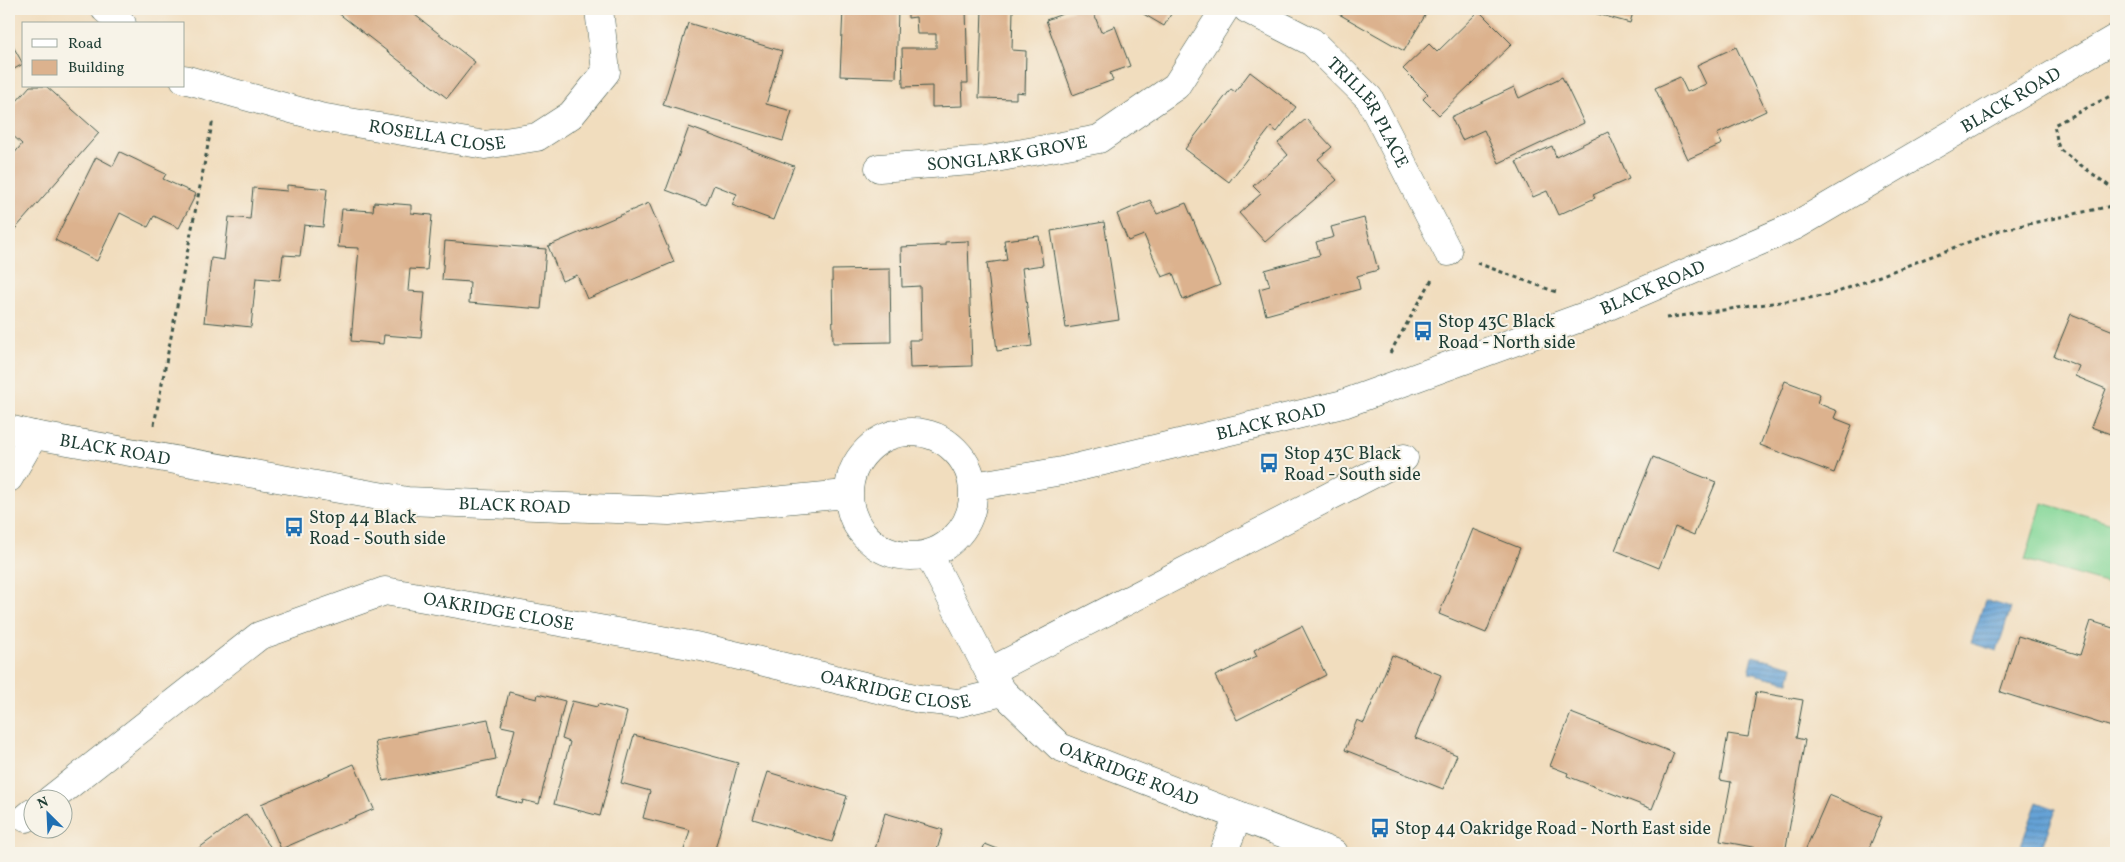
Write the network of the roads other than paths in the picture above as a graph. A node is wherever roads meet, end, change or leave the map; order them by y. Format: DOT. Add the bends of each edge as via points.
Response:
graph roads {
  1 [pos="105,9"];
  2 [pos="599,9"];
  3 [pos="1226,9"];
  4 [pos="1247,9"];
  5 [pos="120,22"];
  6 [pos="2116,38"];
  7 [pos="185,80"];
  8 [pos="879,168"];
  9 [pos="1448,252"];
  10 [pos="22,432"];
  11 [pos="1404,458"];
  12 [pos="9,478"];
  13 [pos="974,486"];
  14 [pos="846,494"];
  15 [pos="929,555"];
  16 [pos="996,682"];
  17 [pos="63,790"];
  18 [pos="1238,816"];
  19 [pos="1223,853"];
  20 [pos="1334,853"];
  1 -- 5 [label="street"];
  2 -- 7 [label="street, ROSELLA CLOSE" via="606,72 571,115 538,137 485,145 320,117"];
  3 -- 8 [label="street, SONGLARK GROVE" via="1176,86 1099,139 985,160"];
  4 -- 9 [label="street, TRILLER PLACE" via="1312,42 1369,98"];
  6 -- 13 [label="street, BLACK ROAD" via="1795,226 1588,315 1343,404 1062,471"];
  10 -- 12 [label="street"];
  10 -- 14 [label="street, BLACK ROAD" via="407,501 668,511"];
  11 -- 16 [label="street"];
  13 -- 14 [label="street" via="954,447 921,431 886,435 855,462"];
  13 -- 15 [label="street" via="971,513 957,538"];
  14 -- 15 [label="street" via="861,534 899,556"];
  15 -- 16 [label="street, OAKRIDGE ROAD"];
  16 -- 17 [label="street, OAKRIDGE CLOSE" via="958,703 919,699 701,647 385,591 259,636"];
  16 -- 18 [label="street, OAKRIDGE ROAD" via="1060,747"];
  18 -- 19 [label="street"];
  18 -- 20 [label="street, OAKRIDGE ROAD"];
}
